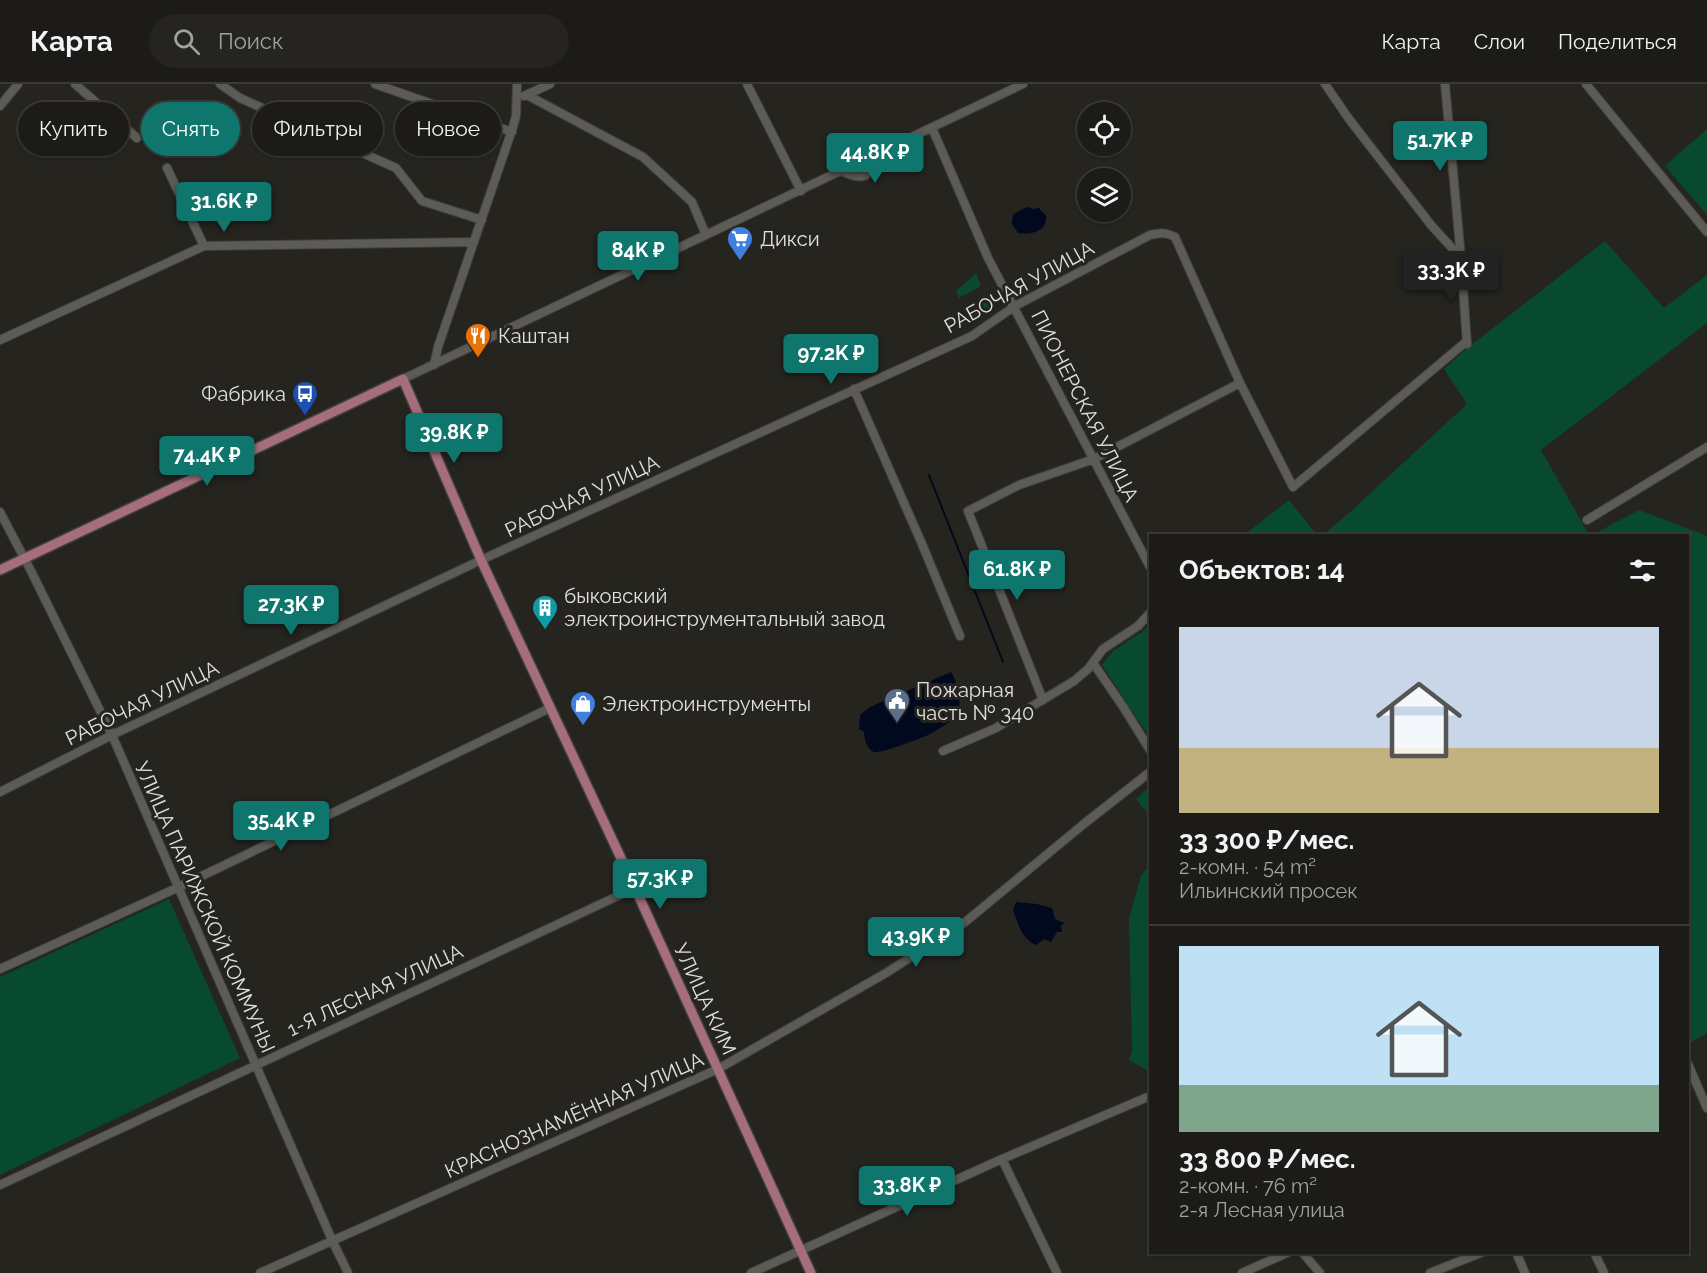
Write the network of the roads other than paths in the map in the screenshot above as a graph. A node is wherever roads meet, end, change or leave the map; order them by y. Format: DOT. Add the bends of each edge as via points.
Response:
graph roads {
  1 [pos="18,84"];
  2 [pos="75,84"];
  3 [pos="220,84"];
  4 [pos="375,84"];
  5 [pos="517,84"];
  6 [pos="550,84"];
  7 [pos="747,84"];
  8 [pos="1023,84"];
  9 [pos="1325,84"];
  10 [pos="1445,84"];
  11 [pos="1586,84"];
  12 [pos="527,95"];
  13 [pos="518,98"];
  14 [pos="0,106"];
  15 [pos="932,128"];
  16 [pos="512,132"];
  17 [pos="137,138"];
  18 [pos="862,161"];
  19 [pos="167,168"];
  20 [pos="841,171"];
  21 [pos="801,191"];
  22 [pos="482,220"];
  23 [pos="1707,232"];
  24 [pos="706,235"];
  25 [pos="474,242"];
  26 [pos="204,246"];
  27 [pos="1461,258"];
  28 [pos="1015,306"];
  29 [pos="0,340"];
  30 [pos="434,365"];
  31 [pos="403,379"];
  32 [pos="1240,383"];
  33 [pos="854,388"];
  34 [pos="1707,447"];
  35 [pos="1094,459"];
  36 [pos="0,512"];
  37 [pos="1587,520"];
  38 [pos="24,559"];
  39 [pos="481,560"];
  40 [pos="1149,565"];
  41 [pos="0,570"];
  42 [pos="1149,614"];
  43 [pos="960,636"];
  44 [pos="1093,663"];
  45 [pos="1043,700"];
  46 [pos="550,708"];
  47 [pos="112,735"];
  48 [pos="1149,748"];
  49 [pos="944,751"];
  50 [pos="1149,773"];
  51 [pos="0,792"];
  52 [pos="179,887"];
  53 [pos="635,888"];
  54 [pos="0,969"];
  55 [pos="256,1064"];
  56 [pos="1689,1066"];
  57 [pos="718,1069"];
  58 [pos="1149,1096"];
  59 [pos="1707,1108"];
  60 [pos="1002,1159"];
  61 [pos="0,1185"];
  62 [pos="332,1240"];
  63 [pos="801,1251"];
  64 [pos="1285,1254"];
  65 [pos="1304,1254"];
  66 [pos="1478,1254"];
  67 [pos="1517,1254"];
  68 [pos="1595,1254"];
  69 [pos="260,1273"];
  70 [pos="348,1273"];
  71 [pos="751,1273"];
  72 [pos="811,1273"];
  73 [pos="1057,1273"];
  74 [pos="1242,1273"];
  75 [pos="1320,1273"];
  76 [pos="1430,1273"];
  77 [pos="1525,1273"];
  78 [pos="1604,1273"];
  1 -- 14 [label="street"];
  2 -- 17 [label="street"];
  3 -- 22 [label="street" via="240,98 396,168 422,201"];
  4 -- 16 [label="street"];
  5 -- 13 [label="street"];
  6 -- 12 [label="street"];
  7 -- 21 [label="street"];
  8 -- 15 [label="street"];
  9 -- 27 [label="street" via="1431,225"];
  10 -- 27 [label="street"];
  11 -- 23 [label="street"];
  12 -- 13 [label="street"];
  12 -- 24 [label="street" via="643,157 692,202"];
  13 -- 16 [label="street"];
  15 -- 18 [label="street"];
  15 -- 28 [label="street, ПИОНЕРСКАЯ УЛИЦА" via="988,258"];
  16 -- 22 [label="street"];
  18 -- 20 [label="street"];
  18 -- 20 [label="street" via="868,167 862,177"];
  19 -- 26 [label="street"];
  20 -- 21 [label="street"];
  21 -- 24 [label="street"];
  22 -- 25 [label="street"];
  24 -- 30 [label="street"];
  25 -- 26 [label="street"];
  25 -- 30 [label="street"];
  26 -- 29 [label="street"];
  27 -- 32 [label="street" via="1467,343 1293,487"];
  28 -- 32 [label="street, РАБОЧАЯ УЛИЦА" via="1150,235 1169,234 1175,237"];
  28 -- 33 [label="street, РАБОЧАЯ УЛИЦА" via="972,336"];
  28 -- 35 [label="street, ПИОНЕРСКАЯ УЛИЦА"];
  30 -- 31 [label="street"];
  31 -- 38 [label="main road"];
  31 -- 39 [label="main road, УЛИЦА КИМ"];
  32 -- 35 [label="street"];
  33 -- 39 [label="street, РАБОЧАЯ УЛИЦА"];
  33 -- 43 [label="street"];
  34 -- 37 [label="street"];
  35 -- 40 [label="street, ПИОНЕРСКАЯ УЛИЦА"];
  35 -- 45 [label="street" via="1019,485 968,511"];
  36 -- 38 [label="street, УЛИЦА ПАРИЖСКОЙ КОММУНЫ"];
  38 -- 41 [label="main road"];
  38 -- 47 [label="street, УЛИЦА ПАРИЖСКОЙ КОММУНЫ"];
  39 -- 46 [label="main road, УЛИЦА КИМ"];
  39 -- 47 [label="street, РАБОЧАЯ УЛИЦА"];
  42 -- 44 [label="street" via="1103,649"];
  44 -- 45 [label="street" via="1074,681"];
  44 -- 48 [label="street"];
  45 -- 49 [label="street" via="996,728"];
  46 -- 52 [label="street"];
  46 -- 53 [label="main road, УЛИЦА КИМ"];
  47 -- 51 [label="street, РАБОЧАЯ УЛИЦА"];
  47 -- 52 [label="street, УЛИЦА ПАРИЖСКОЙ КОММУНЫ"];
  50 -- 57 [label="street, КРАСНОЗНАМЁННАЯ УЛИЦА" via="964,923 886,973"];
  52 -- 54 [label="street"];
  52 -- 55 [label="street, УЛИЦА ПАРИЖСКОЙ КОММУНЫ"];
  53 -- 55 [label="street, 1-Я ЛЕСНАЯ УЛИЦА"];
  53 -- 57 [label="main road, УЛИЦА КИМ"];
  55 -- 61 [label="street, 1-Я ЛЕСНАЯ УЛИЦА"];
  55 -- 62 [label="street, УЛИЦА ПАРИЖСКОЙ КОММУНЫ"];
  56 -- 59 [label="street"];
  57 -- 62 [label="street, КРАСНОЗНАМЁННАЯ УЛИЦА"];
  57 -- 63 [label="main road, УЛИЦА КИМ"];
  58 -- 60 [label="street"];
  60 -- 63 [label="street"];
  60 -- 73 [label="street"];
  62 -- 69 [label="street, КРАСНОЗНАМЁННАЯ УЛИЦА"];
  62 -- 70 [label="street, УЛИЦА ПАРИЖСКОЙ КОММУНЫ"];
  63 -- 71 [label="street"];
  63 -- 72 [label="main road, УЛИЦА КИМ"];
  64 -- 74 [label="street"];
  65 -- 75 [label="street"];
  66 -- 76 [label="street"];
  67 -- 77 [label="street"];
  68 -- 78 [label="street"];
}
